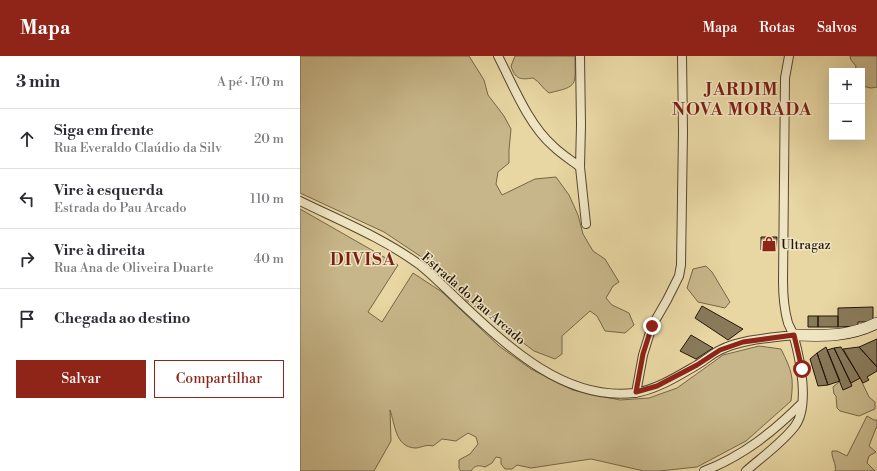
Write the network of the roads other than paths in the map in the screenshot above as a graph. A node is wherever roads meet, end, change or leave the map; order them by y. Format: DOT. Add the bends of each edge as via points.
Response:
graph roads {
  1 [pos="498,56"];
  2 [pos="580,56"];
  3 [pos="682,56"];
  4 [pos="789,56"];
  5 [pos="580,167"];
  6 [pos="300,201"];
  7 [pos="586,224"];
  8 [pos="877,323"];
  9 [pos="794,335"];
  10 [pos="636,392"];
  11 [pos="802,403"];
  12 [pos="704,471"];
  13 [pos="746,471"];
  1 -- 5 [label="street" via="528,116 553,146"];
  2 -- 5 [label="street"];
  3 -- 10 [label="street" via="681,265 679,276 652,326 643,354"];
  4 -- 9 [label="street" via="784,78 782,281 788,324"];
  5 -- 7 [label="street"];
  6 -- 10 [label="street, Estrada do Pau Arcado" via="388,244 421,266 494,334 543,370 594,391 617,394"];
  8 -- 9 [label="street" via="864,330 828,337"];
  9 -- 10 [label="street, Estrada do Pau Arcado" via="743,342 720,350 657,386"];
  9 -- 11 [label="street" via="802,369"];
  11 -- 12 [label="street" via="782,424 755,445"];
  11 -- 13 [label="street" via="796,424"];
}
